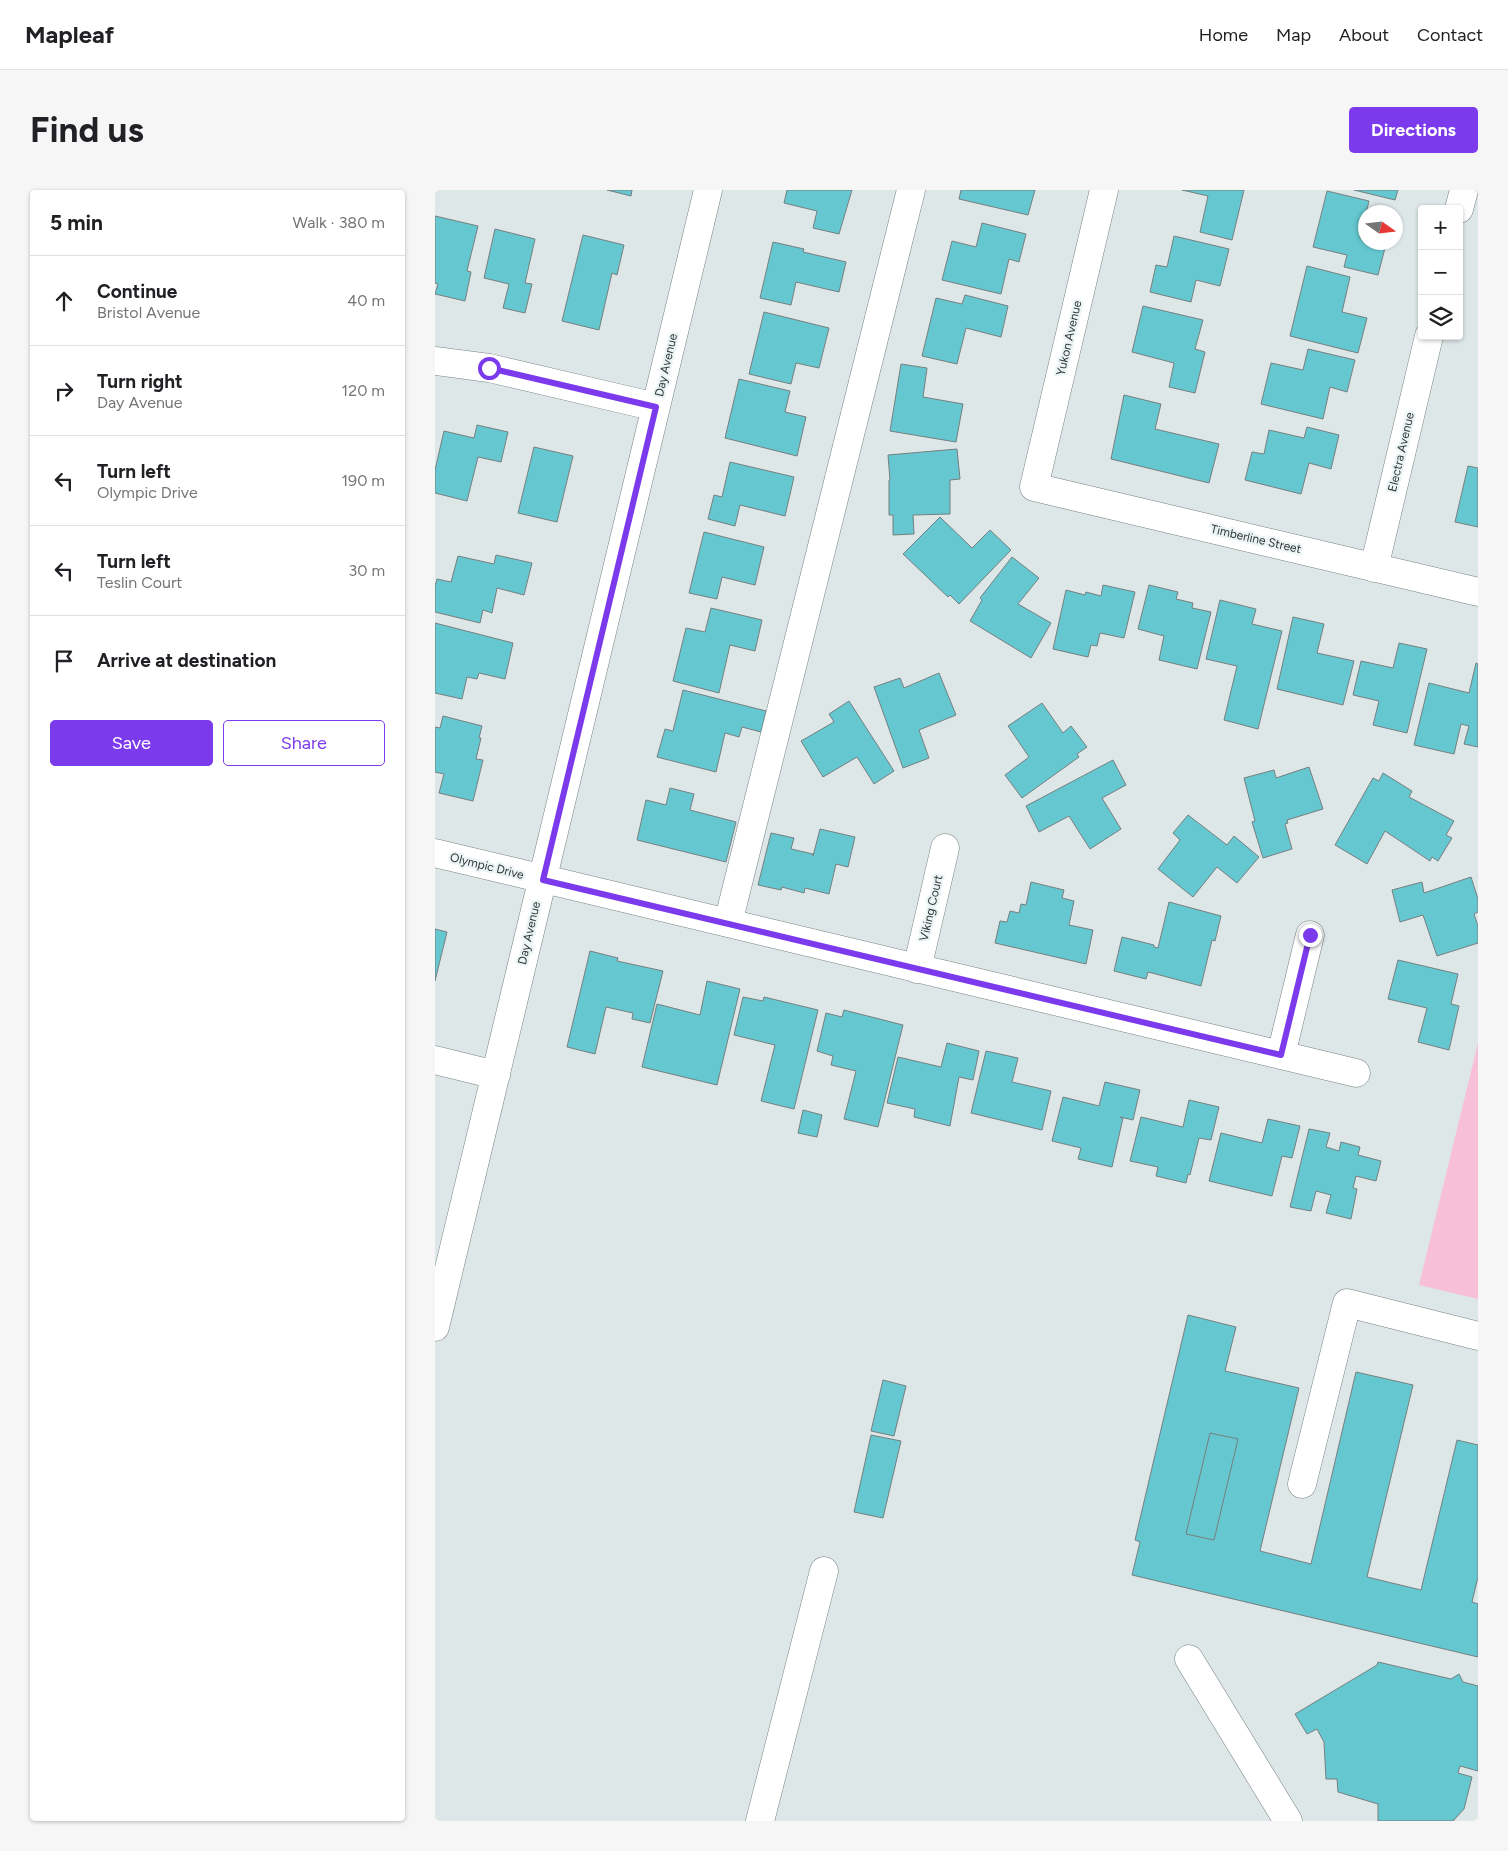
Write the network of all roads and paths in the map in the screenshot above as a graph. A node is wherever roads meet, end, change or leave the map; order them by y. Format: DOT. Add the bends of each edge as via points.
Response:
graph roads {
  1 [pos="708,190"];
  2 [pos="911,190"];
  3 [pos="1104,190"];
  4 [pos="1464,190"];
  5 [pos="1460,205"];
  6 [pos="1428,340"];
  7 [pos="435,361"];
  8 [pos="656,407"];
  9 [pos="1034,487"];
  10 [pos="1374,568"];
  11 [pos="1478,592"];
  12 [pos="945,848"];
  13 [pos="435,853"];
  14 [pos="543,880"];
  15 [pos="728,924"];
  16 [pos="1310,935"];
  17 [pos="917,969"];
  18 [pos="1281,1055"];
  19 [pos="435,1060"];
  20 [pos="1355,1073"];
  21 [pos="496,1075"];
  22 [pos="443,1257"];
  23 [pos="435,1327"];
  24 [pos="1478,1336"];
  25 [pos="1302,1484"];
  26 [pos="824,1571"];
  27 [pos="1189,1659"];
  28 [pos="760,1821"];
  29 [pos="1288,1821"];
  1 -- 8 [label="street, Day Avenue"];
  2 -- 15 [label="street"];
  3 -- 9 [label="street, Yukon Avenue"];
  4 -- 5 [label="street"];
  6 -- 10 [label="street, Electra Avenue"];
  7 -- 8 [label="street" via="489,368"];
  8 -- 14 [label="street, Day Avenue"];
  9 -- 10 [label="street, Timberline Street"];
  10 -- 11 [label="street, Timberline Street"];
  12 -- 17 [label="street, Viking Court"];
  13 -- 14 [label="street, Olympic Drive"];
  14 -- 15 [label="street, Olympic Drive"];
  14 -- 21 [label="street, Day Avenue"];
  15 -- 17 [label="street, Olympic Drive"];
  16 -- 18 [label="street"];
  17 -- 18 [label="street, Olympic Drive"];
  18 -- 20 [label="street, Olympic Drive"];
  19 -- 21 [label="street"];
  21 -- 22 [label="street, Day Avenue"];
  22 -- 23 [label="street, Day Avenue"];
  24 -- 25 [label="street" via="1347,1303"];
  26 -- 28 [label="street"];
  27 -- 29 [label="street"];
}
